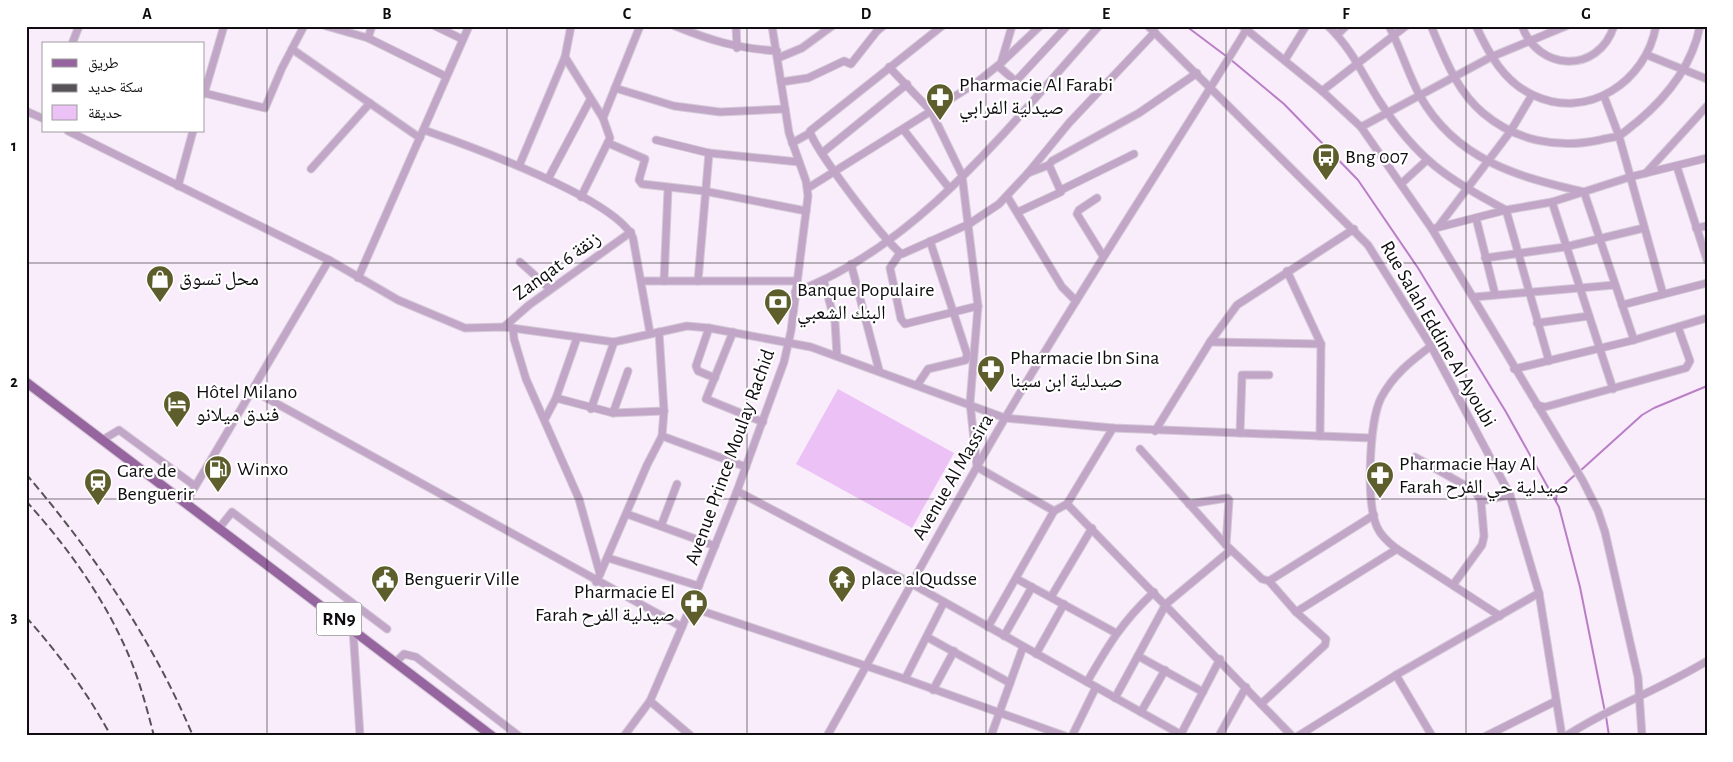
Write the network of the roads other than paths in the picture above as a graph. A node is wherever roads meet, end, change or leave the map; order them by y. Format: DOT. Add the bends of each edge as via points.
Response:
graph roads {
  1 [pos="79,26"];
  2 [pos="224,26"];
  3 [pos="304,26"];
  4 [pos="326,26"];
  5 [pos="372,26"];
  6 [pos="435,26"];
  7 [pos="469,26"];
  8 [pos="571,26"];
  9 [pos="640,26"];
  10 [pos="675,26"];
  11 [pos="736,26"];
  12 [pos="772,26"];
  13 [pos="832,26"];
  14 [pos="883,26"];
  15 [pos="942,26"];
  16 [pos="1012,26"];
  17 [pos="1040,26"];
  18 [pos="1067,26"];
  19 [pos="1099,26"];
  20 [pos="1148,26"];
  21 [pos="1306,26"];
  22 [pos="1328,26"];
  23 [pos="1346,26"];
  24 [pos="1388,26"];
  25 [pos="1406,26"];
  26 [pos="1431,26"];
  27 [pos="1476,26"];
  28 [pos="1522,26"];
  29 [pos="1566,26"];
  30 [pos="1614,26"];
  31 [pos="1656,26"];
  32 [pos="1700,26"];
  33 [pos="1245,27"];
  34 [pos="1155,32"];
  35 [pos="1337,35"];
  36 [pos="1394,36"];
  37 [pos="368,38"];
  38 [pos="462,39"];
  39 [pos="1529,40"];
  40 [pos="73,42"];
  41 [pos="292,48"];
  42 [pos="737,48"];
  43 [pos="777,54"];
  44 [pos="1647,54"];
  45 [pos="565,57"];
  46 [pos="1491,57"];
  47 [pos="1285,60"];
  48 [pos="1359,63"];
  49 [pos="999,64"];
  50 [pos="889,67"];
  51 [pos="1684,69"];
  52 [pos="1197,73"];
  53 [pos="445,76"];
  54 [pos="1453,76"];
  55 [pos="1707,79"];
  56 [pos="781,82"];
  57 [pos="907,84"];
  58 [pos="1210,87"];
  59 [pos="615,88"];
  60 [pos="1322,90"];
  61 [pos="205,91"];
  62 [pos="205,94"];
  63 [pos="1532,95"];
  64 [pos="1420,96"];
  65 [pos="1604,96"];
  66 [pos="590,100"];
  67 [pos="370,103"];
  68 [pos="1707,106"];
  69 [pos="785,109"];
  70 [pos="26,111"];
  71 [pos="931,111"];
  72 [pos="1387,112"];
  73 [pos="603,118"];
  74 [pos="42,119"];
  75 [pos="1361,127"];
  76 [pos="903,128"];
  77 [pos="424,130"];
  78 [pos="811,131"];
  79 [pos="70,132"];
  80 [pos="193,132"];
  81 [pos="1510,132"];
  82 [pos="1619,136"];
  83 [pos="420,138"];
  84 [pos="656,140"];
  85 [pos="608,143"];
  86 [pos="792,143"];
  87 [pos="709,153"];
  88 [pos="822,153"];
  89 [pos="1134,154"];
  90 [pos="1707,158"];
  91 [pos="1427,160"];
  92 [pos="1486,161"];
  93 [pos="799,162"];
  94 [pos="1049,165"];
  95 [pos="519,166"];
  96 [pos="1677,167"];
  97 [pos="311,169"];
  98 [pos="835,172"];
  99 [pos="1028,173"];
  100 [pos="1646,174"];
  101 [pos="962,175"];
  102 [pos="1630,177"];
  103 [pos="548,179"];
  104 [pos="1402,183"];
  105 [pos="178,186"];
  106 [pos="808,188"];
  107 [pos="949,188"];
  108 [pos="668,189"];
  109 [pos="1466,189"];
  110 [pos="1061,190"];
  111 [pos="704,191"];
  112 [pos="1584,192"];
  113 [pos="1007,196"];
  114 [pos="581,197"];
  115 [pos="1097,198"];
  116 [pos="1552,202"];
  117 [pos="1506,210"];
  118 [pos="806,211"];
  119 [pos="1018,212"];
  120 [pos="1476,218"];
  121 [pos="969,224"];
  122 [pos="1707,226"];
  123 [pos="1435,228"];
  124 [pos="1644,228"];
  125 [pos="1696,228"];
  126 [pos="1354,229"];
  127 [pos="631,232"];
  128 [pos="1600,240"];
  129 [pos="888,241"];
  130 [pos="930,241"];
  131 [pos="1565,247"];
  132 [pos="900,253"];
  133 [pos="1519,254"];
  134 [pos="1103,256"];
  135 [pos="1485,258"];
  136 [pos="329,260"];
  137 [pos="1707,260"];
  138 [pos="520,262"];
  139 [pos="851,264"];
  140 [pos="1287,271"];
  141 [pos="358,278"];
  142 [pos="643,281"];
  143 [pos="664,281"];
  144 [pos="698,281"];
  145 [pos="797,281"];
  146 [pos="824,282"];
  147 [pos="1707,283"];
  148 [pos="1615,284"];
  149 [pos="1580,287"];
  150 [pos="550,290"];
  151 [pos="795,292"];
  152 [pos="1528,292"];
  153 [pos="1495,294"];
  154 [pos="1663,294"];
  155 [pos="1474,297"];
  156 [pos="1076,301"];
  157 [pos="1622,305"];
  158 [pos="978,306"];
  159 [pos="955,312"];
  160 [pos="1589,316"];
  161 [pos="1707,318"];
  162 [pos="1537,323"];
  163 [pos="504,326"];
  164 [pos="1678,327"];
  165 [pos="514,328"];
  166 [pos="709,328"];
  167 [pos="659,332"];
  168 [pos="733,332"];
  169 [pos="650,333"];
  170 [pos="576,338"];
  171 [pos="1634,340"];
  172 [pos="614,342"];
  173 [pos="1210,342"];
  174 [pos="789,343"];
  175 [pos="1321,344"];
  176 [pos="1431,346"];
  177 [pos="1600,348"];
  178 [pos="837,356"];
  179 [pos="1549,361"];
  180 [pos="1514,369"];
  181 [pos="628,370"];
  182 [pos="879,370"];
  183 [pos="1269,375"];
  184 [pos="715,378"];
  185 [pos="26,382"];
  186 [pos="918,384"];
  187 [pos="1613,388"];
  188 [pos="252,390"];
  189 [pos="556,398"];
  190 [pos="970,403"];
  191 [pos="1537,404"];
  192 [pos="591,409"];
  193 [pos="664,411"];
  194 [pos="613,413"];
  195 [pos="1006,418"];
  196 [pos="545,419"];
  197 [pos="763,422"];
  198 [pos="1113,428"];
  199 [pos="1156,431"];
  200 [pos="1240,433"];
  201 [pos="662,436"];
  202 [pos="1320,436"];
  203 [pos="1371,438"];
  204 [pos="104,439"];
  205 [pos="1140,449"];
  206 [pos="1415,457"];
  207 [pos="977,466"];
  208 [pos="746,468"];
  209 [pos="677,484"];
  210 [pos="195,486"];
  211 [pos="737,491"];
  212 [pos="1510,495"];
  213 [pos="1481,501"];
  214 [pos="186,502"];
  215 [pos="1067,504"];
  216 [pos="1189,504"];
  217 [pos="1054,512"];
  218 [pos="626,514"];
  219 [pos="1374,515"];
  220 [pos="661,526"];
  221 [pos="220,528"];
  222 [pos="1092,528"];
  223 [pos="715,546"];
  224 [pos="1228,547"];
  225 [pos="1397,549"];
  226 [pos="608,558"];
  227 [pos="600,574"];
  228 [pos="1016,579"];
  229 [pos="1269,581"];
  230 [pos="596,582"];
  231 [pos="911,584"];
  232 [pos="1453,585"];
  233 [pos="699,586"];
  234 [pos="1032,587"];
  235 [pos="1154,592"];
  236 [pos="1538,593"];
  237 [pos="1051,597"];
  238 [pos="944,602"];
  239 [pos="1064,604"];
  240 [pos="1166,604"];
  241 [pos="690,607"];
  242 [pos="1296,612"];
  243 [pos="1500,616"];
  244 [pos="682,627"];
  245 [pos="988,627"];
  246 [pos="353,629"];
  247 [pos="386,629"];
  248 [pos="1116,633"];
  249 [pos="1004,636"];
  250 [pos="927,637"];
  251 [pos="1023,647"];
  252 [pos="954,651"];
  253 [pos="1036,654"];
  254 [pos="1138,656"];
  255 [pos="1220,659"];
  256 [pos="396,662"];
  257 [pos="1707,662"];
  258 [pos="867,666"];
  259 [pos="1165,670"];
  260 [pos="1396,674"];
  261 [pos="904,679"];
  262 [pos="1010,682"];
  263 [pos="1088,682"];
  264 [pos="1096,688"];
  265 [pos="1246,688"];
  266 [pos="933,690"];
  267 [pos="1203,692"];
  268 [pos="1640,697"];
  269 [pos="1115,698"];
  270 [pos="650,701"];
  271 [pos="1556,701"];
  272 [pos="1261,704"];
  273 [pos="1141,712"];
  274 [pos="999,713"];
  275 [pos="488,735"];
  276 [pos="1180,735"];
  277 [pos="360,736"];
  278 [pos="519,736"];
  279 [pos="624,736"];
  280 [pos="691,736"];
  281 [pos="827,736"];
  282 [pos="991,736"];
  283 [pos="1065,736"];
  284 [pos="1072,736"];
  285 [pos="1219,736"];
  286 [pos="1292,736"];
  287 [pos="1298,736"];
  288 [pos="1432,736"];
  289 [pos="1486,736"];
  290 [pos="1562,736"];
  291 [pos="1566,736"];
  292 [pos="1642,736"];
  1 -- 40 [label="street"];
  2 -- 61 [label="street"];
  3 -- 41 [label="street"];
  4 -- 37 [label="street"];
  5 -- 37 [label="street"];
  6 -- 38 [label="street"];
  7 -- 38 [label="street"];
  8 -- 45 [label="street"];
  9 -- 59 [label="street"];
  10 -- 42 [label="street"];
  11 -- 42 [label="street"];
  12 -- 43 [label="street, Avenue Prince Moulay Rachid"];
  13 -- 43 [label="street" via="802,48"];
  14 -- 56 [label="street" via="850,64 844,62 808,78"];
  15 -- 50 [label="street"];
  16 -- 49 [label="street"];
  17 -- 49 [label="street"];
  18 -- 49 [label="street" via="1018,83"];
  19 -- 101 [label="street" via="1028,107"];
  20 -- 34 [label="street, Rue Salah Eddine Al Ayoubi"];
  21 -- 47 [label="street"];
  22 -- 35 [label="street"];
  23 -- 35 [label="street"];
  24 -- 36 [label="street"];
  25 -- 36 [label="street"];
  26 -- 54 [label="street"];
  27 -- 46 [label="street"];
  28 -- 39 [label="street"];
  29 -- 39 [label="street"];
  30 -- 39 [label="street" via="1598,53 1584,60 1554,59"];
  31 -- 44 [label="street"];
  32 -- 51 [label="street"];
  33 -- 47 [label="street"];
  33 -- 58 [label="street, Avenue Al Massira"];
  34 -- 52 [label="street, Rue Salah Eddine Al Ayoubi"];
  34 -- 99 [label="street" via="1069,123"];
  35 -- 48 [label="street"];
  36 -- 48 [label="street"];
  36 -- 64 [label="street"];
  37 -- 53 [label="street"];
  38 -- 53 [label="street"];
  39 -- 46 [label="street"];
  41 -- 62 [label="street" via="265,108"];
  41 -- 67 [label="street"];
  42 -- 43 [label="street"];
  43 -- 56 [label="street, Avenue Prince Moulay Rachid"];
  44 -- 51 [label="street"];
  44 -- 65 [label="street" via="1630,79"];
  45 -- 66 [label="street"];
  45 -- 95 [label="street"];
  46 -- 54 [label="street"];
  46 -- 63 [label="street" via="1505,74"];
  47 -- 60 [label="street"];
  48 -- 60 [label="street"];
  48 -- 72 [label="street"];
  49 -- 71 [label="street" via="962,93"];
  50 -- 57 [label="street"];
  50 -- 78 [label="street"];
  51 -- 55 [label="street"];
  51 -- 82 [label="street" via="1650,111"];
  52 -- 58 [label="street, Rue Salah Eddine Al Ayoubi"];
  52 -- 94 [label="street" via="1139,113"];
  53 -- 77 [label="street"];
  54 -- 64 [label="street"];
  54 -- 81 [label="street" via="1472,102"];
  56 -- 69 [label="street, Avenue Prince Moulay Rachid"];
  57 -- 71 [label="street"];
  57 -- 88 [label="street"];
  58 -- 126 [label="street, Rue Salah Eddine Al Ayoubi"];
  58 -- 134 [label="street, Avenue Al Massira"];
  59 -- 69 [label="street" via="674,106 720,112"];
  59 -- 73 [label="street"];
  60 -- 75 [label="street"];
  63 -- 65 [label="street" via="1567,103"];
  63 -- 81 [label="street"];
  64 -- 72 [label="street"];
  64 -- 92 [label="street" via="1443,127"];
  65 -- 82 [label="street"];
  66 -- 73 [label="street"];
  66 -- 103 [label="street"];
  67 -- 83 [label="street"];
  67 -- 97 [label="street"];
  68 -- 100 [label="street"];
  69 -- 86 [label="street, Avenue Prince Moulay Rachid"];
  70 -- 74 [label="street"];
  71 -- 76 [label="street"];
  71 -- 101 [label="street"];
  72 -- 75 [label="street"];
  72 -- 91 [label="street"];
  73 -- 85 [label="street" via="609,132"];
  75 -- 104 [label="street"];
  76 -- 98 [label="street"];
  76 -- 107 [label="street"];
  77 -- 83 [label="street"];
  77 -- 95 [label="street"];
  78 -- 86 [label="street"];
  78 -- 88 [label="street"];
  79 -- 105 [label="street"];
  80 -- 105 [label="street"];
  81 -- 82 [label="street" via="1552,144 1568,145"];
  81 -- 92 [label="street"];
  82 -- 102 [label="street"];
  83 -- 141 [label="street"];
  84 -- 87 [label="street"];
  85 -- 108 [label="street" via="645,159 639,180 642,184"];
  85 -- 114 [label="street"];
  86 -- 93 [label="street, Avenue Prince Moulay Rachid"];
  87 -- 93 [label="street"];
  87 -- 111 [label="street"];
  88 -- 98 [label="street"];
  89 -- 110 [label="street"];
  90 -- 96 [label="street"];
  91 -- 104 [label="street"];
  91 -- 109 [label="street"];
  92 -- 109 [label="street"];
  92 -- 112 [label="street" via="1528,180"];
  93 -- 106 [label="street, Avenue Prince Moulay Rachid"];
  94 -- 99 [label="street"];
  94 -- 110 [label="street"];
  95 -- 103 [label="street"];
  96 -- 100 [label="street"];
  96 -- 125 [label="street"];
  98 -- 106 [label="street"];
  98 -- 129 [label="street"];
  99 -- 113 [label="street"];
  100 -- 102 [label="street"];
  101 -- 107 [label="street"];
  101 -- 121 [label="street"];
  102 -- 112 [label="street"];
  102 -- 124 [label="street"];
  103 -- 114 [label="street"];
  104 -- 123 [label="street"];
  105 -- 136 [label="street"];
  106 -- 118 [label="street, Avenue Prince Moulay Rachid"];
  107 -- 129 [label="street"];
  108 -- 111 [label="street"];
  108 -- 143 [label="street"];
  109 -- 117 [label="street"];
  109 -- 123 [label="street"];
  110 -- 119 [label="street"];
  111 -- 118 [label="street"];
  111 -- 144 [label="street"];
  112 -- 116 [label="street"];
  112 -- 128 [label="street"];
  113 -- 119 [label="street"];
  113 -- 121 [label="street" via="987,214"];
  114 -- 127 [label="street"];
  115 -- 134 [label="street" via="1077,214"];
  116 -- 117 [label="street"];
  116 -- 131 [label="street"];
  117 -- 120 [label="street"];
  117 -- 133 [label="street"];
  118 -- 145 [label="street, Avenue Prince Moulay Rachid"];
  119 -- 156 [label="street" via="1062,287"];
  120 -- 123 [label="street"];
  120 -- 135 [label="street"];
  121 -- 130 [label="street"];
  121 -- 158 [label="street"];
  122 -- 125 [label="street"];
  123 -- 155 [label="street"];
  124 -- 128 [label="street"];
  124 -- 154 [label="street"];
  125 -- 137 [label="street"];
  126 -- 140 [label="street"];
  126 -- 176 [label="street, Rue Salah Eddine Al Ayoubi" via="1381,263"];
  127 -- 142 [label="street"];
  127 -- 150 [label="street, Zanqat 6 زنقة"];
  128 -- 131 [label="street"];
  128 -- 148 [label="street"];
  129 -- 132 [label="street"];
  129 -- 139 [label="street"];
  130 -- 132 [label="street"];
  130 -- 159 [label="street"];
  131 -- 133 [label="street"];
  131 -- 149 [label="street"];
  132 -- 159 [label="street" via="890,268 901,319 905,324"];
  133 -- 135 [label="street"];
  133 -- 152 [label="street"];
  134 -- 156 [label="street, Avenue Al Massira"];
  135 -- 153 [label="street"];
  136 -- 141 [label="street"];
  136 -- 188 [label="street"];
  138 -- 150 [label="street"];
  139 -- 146 [label="street"];
  139 -- 182 [label="street"];
  140 -- 173 [label="street" via="1237,305"];
  140 -- 175 [label="street"];
  141 -- 163 [label="street" via="426,314 465,328"];
  142 -- 143 [label="street"];
  142 -- 169 [label="street"];
  143 -- 144 [label="street"];
  144 -- 145 [label="street"];
  145 -- 151 [label="street, Avenue Prince Moulay Rachid"];
  146 -- 151 [label="street"];
  146 -- 178 [label="street" via="835,322"];
  147 -- 154 [label="street"];
  148 -- 149 [label="street"];
  148 -- 157 [label="street"];
  149 -- 152 [label="street"];
  149 -- 160 [label="street"];
  150 -- 163 [label="street, Zanqat 6 زنقة"];
  151 -- 174 [label="street, Avenue Prince Moulay Rachid"];
  152 -- 153 [label="street"];
  152 -- 162 [label="street"];
  153 -- 155 [label="street"];
  154 -- 157 [label="street"];
  155 -- 180 [label="street"];
  156 -- 195 [label="street, Avenue Al Massira"];
  157 -- 171 [label="street"];
  158 -- 159 [label="street"];
  158 -- 190 [label="street"];
  159 -- 186 [label="street" via="966,360 928,369"];
  160 -- 162 [label="street"];
  160 -- 177 [label="street"];
  161 -- 164 [label="street"];
  162 -- 179 [label="street"];
  163 -- 165 [label="street"];
  164 -- 171 [label="street"];
  164 -- 187 [label="street" via="1690,361 1688,366"];
  165 -- 170 [label="street"];
  165 -- 196 [label="street" via="514,339 526,379"];
  166 -- 167 [label="street" via="687,326"];
  166 -- 168 [label="street"];
  166 -- 184 [label="street" via="696,366 698,371"];
  167 -- 169 [label="street"];
  167 -- 193 [label="street"];
  168 -- 174 [label="street"];
  168 -- 184 [label="street"];
  169 -- 172 [label="street"];
  170 -- 172 [label="street"];
  170 -- 189 [label="street"];
  171 -- 177 [label="street"];
  172 -- 192 [label="street"];
  173 -- 175 [label="street"];
  173 -- 199 [label="street"];
  174 -- 178 [label="street"];
  174 -- 197 [label="street, Avenue Prince Moulay Rachid"];
  175 -- 202 [label="street"];
  176 -- 203 [label="street" via="1404,367 1390,384 1380,400"];
  176 -- 212 [label="street, Rue Salah Eddine Al Ayoubi"];
  177 -- 179 [label="street"];
  177 -- 187 [label="street"];
  178 -- 182 [label="street"];
  179 -- 180 [label="street"];
  180 -- 191 [label="street"];
  181 -- 194 [label="street"];
  182 -- 186 [label="street"];
  183 -- 200 [label="street" via="1242,375"];
  184 -- 197 [label="street" via="707,400"];
  185 -- 204 [label="main road, RN9"];
  186 -- 190 [label="street"];
  187 -- 191 [label="street" via="1544,408"];
  188 -- 210 [label="street"];
  188 -- 230 [label="street"];
  189 -- 192 [label="street"];
  189 -- 196 [label="street"];
  190 -- 195 [label="street"];
  190 -- 207 [label="street"];
  191 -- 268 [label="street" via="1598,511"];
  192 -- 194 [label="street"];
  193 -- 194 [label="street"];
  193 -- 201 [label="street"];
  195 -- 198 [label="street"];
  195 -- 207 [label="street, Avenue Al Massira"];
  196 -- 227 [label="street" via="579,499"];
  197 -- 208 [label="street, Avenue Prince Moulay Rachid"];
  198 -- 199 [label="street"];
  198 -- 215 [label="street"];
  199 -- 200 [label="street"];
  200 -- 202 [label="street"];
  201 -- 208 [label="street"];
  201 -- 218 [label="street"];
  202 -- 203 [label="street"];
  203 -- 219 [label="street"];
  204 -- 210 [label="street" via="118,430"];
  204 -- 214 [label="main road, RN9"];
  205 -- 216 [label="street"];
  206 -- 213 [label="street" via="1475,490"];
  207 -- 217 [label="street"];
  207 -- 231 [label="street, Avenue Al Massira"];
  208 -- 211 [label="street, Avenue Prince Moulay Rachid"];
  209 -- 220 [label="street"];
  210 -- 214 [label="street"];
  211 -- 223 [label="street, Avenue Prince Moulay Rachid"];
  211 -- 231 [label="street"];
  212 -- 213 [label="street"];
  212 -- 236 [label="street, Rue Salah Eddine Al Ayoubi"];
  213 -- 232 [label="street" via="1482,545"];
  214 -- 221 [label="main road, RN9"];
  215 -- 217 [label="street"];
  215 -- 222 [label="street"];
  216 -- 224 [label="street"];
  216 -- 224 [label="street" via="1229,500"];
  217 -- 228 [label="street"];
  218 -- 220 [label="street"];
  218 -- 226 [label="street"];
  219 -- 225 [label="street" via="1379,532"];
  219 -- 229 [label="street"];
  220 -- 223 [label="street"];
  221 -- 246 [label="main road, RN9"];
  221 -- 247 [label="street" via="232,512"];
  222 -- 235 [label="street"];
  222 -- 237 [label="street"];
  223 -- 233 [label="street, Avenue Prince Moulay Rachid"];
  224 -- 229 [label="street" via="1262,579"];
  224 -- 240 [label="street"];
  225 -- 232 [label="street"];
  225 -- 242 [label="street"];
  226 -- 227 [label="street"];
  226 -- 233 [label="street"];
  227 -- 230 [label="street"];
  228 -- 234 [label="street"];
  228 -- 245 [label="street"];
  229 -- 242 [label="street"];
  230 -- 244 [label="street"];
  231 -- 238 [label="street"];
  231 -- 258 [label="street, Avenue Al Massira"];
  232 -- 243 [label="street"];
  233 -- 241 [label="street, Avenue Prince Moulay Rachid"];
  234 -- 237 [label="street"];
  234 -- 249 [label="street"];
  235 -- 240 [label="street"];
  235 -- 248 [label="street" via="1128,616"];
  236 -- 243 [label="street"];
  236 -- 271 [label="street, Rue Salah Eddine Al Ayoubi"];
  237 -- 239 [label="street"];
  238 -- 245 [label="street"];
  238 -- 250 [label="street"];
  239 -- 248 [label="street"];
  239 -- 253 [label="street"];
  240 -- 254 [label="street"];
  240 -- 255 [label="street"];
  241 -- 244 [label="street, Avenue Prince Moulay Rachid"];
  241 -- 258 [label="street"];
  242 -- 272 [label="street" via="1326,642"];
  243 -- 260 [label="street"];
  244 -- 270 [label="street, Avenue Prince Moulay Rachid"];
  245 -- 249 [label="street"];
  246 -- 256 [label="main road, RN9"];
  246 -- 277 [label="street"];
  248 -- 263 [label="street"];
  249 -- 251 [label="street"];
  250 -- 252 [label="street"];
  250 -- 261 [label="street"];
  251 -- 253 [label="street"];
  251 -- 262 [label="street"];
  252 -- 262 [label="street"];
  252 -- 266 [label="street"];
  253 -- 263 [label="street"];
  254 -- 259 [label="street"];
  254 -- 269 [label="street"];
  255 -- 265 [label="street"];
  255 -- 267 [label="street"];
  256 -- 275 [label="main road, RN9"];
  256 -- 278 [label="street" via="404,654 416,657"];
  257 -- 268 [label="street"];
  258 -- 261 [label="street"];
  258 -- 281 [label="street, Avenue Al Massira"];
  259 -- 267 [label="street"];
  259 -- 273 [label="street"];
  260 -- 287 [label="street"];
  260 -- 288 [label="street"];
  261 -- 266 [label="street"];
  262 -- 274 [label="street"];
  263 -- 264 [label="street"];
  264 -- 269 [label="street"];
  264 -- 284 [label="street"];
  265 -- 272 [label="street"];
  265 -- 285 [label="street"];
  266 -- 274 [label="street"];
  267 -- 276 [label="street"];
  268 -- 291 [label="street"];
  268 -- 292 [label="street"];
  269 -- 273 [label="street"];
  270 -- 279 [label="street, Avenue Prince Moulay Rachid"];
  270 -- 280 [label="street"];
  271 -- 289 [label="street"];
  271 -- 290 [label="street, Rue Salah Eddine Al Ayoubi"];
  272 -- 286 [label="street"];
  273 -- 276 [label="street"];
  274 -- 282 [label="street"];
  274 -- 283 [label="street"];
}
